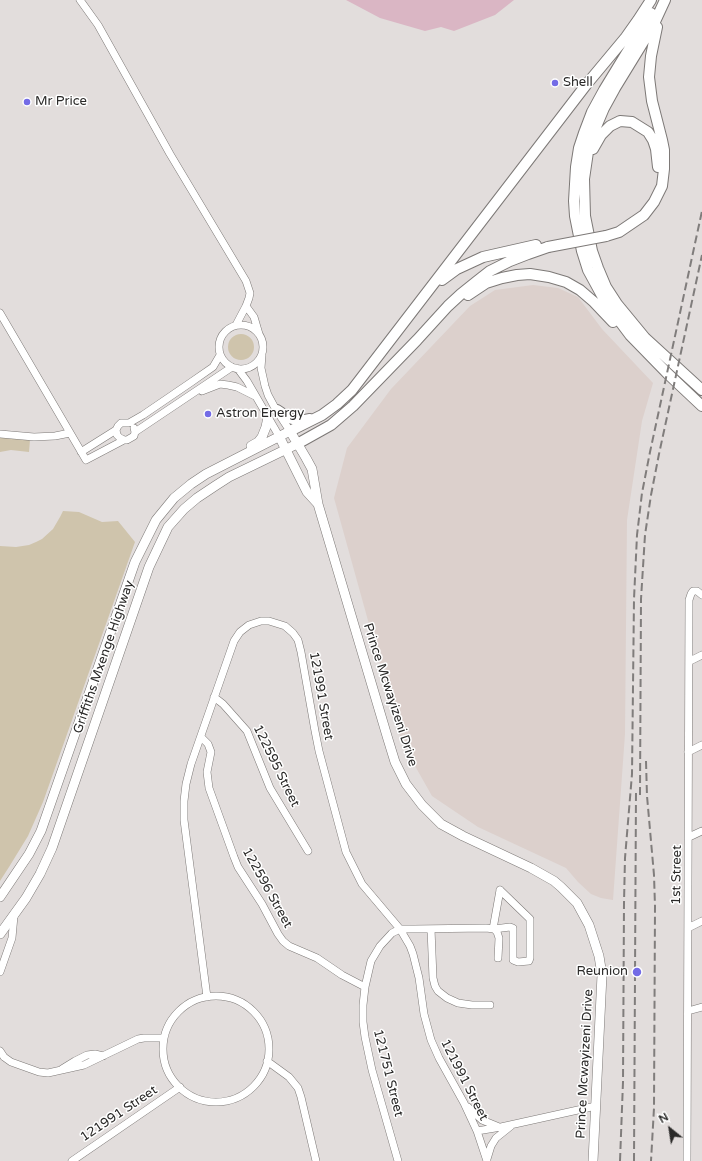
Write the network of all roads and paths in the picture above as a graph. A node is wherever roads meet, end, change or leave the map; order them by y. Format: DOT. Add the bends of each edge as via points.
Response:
graph roads {
  1 [pos="80,0"];
  2 [pos="651,0"];
  3 [pos="657,0"];
  4 [pos="666,0"];
  5 [pos="586,164"];
  6 [pos="606,234"];
  7 [pos="548,245"];
  8 [pos="424,296"];
  9 [pos="246,306"];
  10 [pos="0,312"];
  11 [pos="236,325"];
  12 [pos="259,334"];
  13 [pos="417,340"];
  14 [pos="262,353"];
  15 [pos="220,355"];
  16 [pos="235,368"];
  17 [pos="668,374"];
  18 [pos="702,390"];
  19 [pos="191,395"];
  20 [pos="256,396"];
  21 [pos="702,406"];
  22 [pos="277,410"];
  23 [pos="268,417"];
  24 [pos="315,418"];
  25 [pos="129,423"];
  26 [pos="116,430"];
  27 [pos="290,431"];
  28 [pos="135,432"];
  29 [pos="70,433"];
  30 [pos="0,434"];
  31 [pos="279,436"];
  32 [pos="124,440"];
  33 [pos="297,444"];
  34 [pos="286,450"];
  35 [pos="81,452"];
  36 [pos="230,461"];
  37 [pos="318,504"];
  38 [pos="702,595"];
  39 [pos="702,655"];
  40 [pos="690,661"];
  41 [pos="214,697"];
  42 [pos="202,737"];
  43 [pos="702,745"];
  44 [pos="688,752"];
  45 [pos="702,831"];
  46 [pos="689,837"];
  47 [pos="308,851"];
  48 [pos="0,897"];
  49 [pos="14,916"];
  50 [pos="702,921"];
  51 [pos="688,928"];
  52 [pos="400,929"];
  53 [pos="431,929"];
  54 [pos="494,929"];
  55 [pos="0,934"];
  56 [pos="498,958"];
  57 [pos="0,972"];
  58 [pos="365,987"];
  59 [pos="207,997"];
  60 [pos="490,1005"];
  61 [pos="702,1007"];
  62 [pos="688,1012"];
  63 [pos="164,1038"];
  64 [pos="0,1051"];
  65 [pos="267,1061"];
  66 [pos="180,1087"];
  67 [pos="464,1103"];
  68 [pos="596,1106"];
  69 [pos="514,1124"];
  70 [pos="501,1127"];
  71 [pos="477,1131"];
  72 [pos="487,1160"];
  73 [pos="72,1161"];
  74 [pos="316,1161"];
  75 [pos="398,1161"];
  76 [pos="593,1161"];
  77 [pos="687,1161"];
  1 -- 9 [label="street" via="98,25 170,154 246,281 250,293"];
  2 -- 8 [label="main road" via="626,37 571,104"];
  3 -- 17 [label="main road" via="592,112 579,148 574,201 582,251 588,270 601,295 623,326"];
  4 -- 5 [label="main road" via="604,108 589,145"];
  4 -- 6 [label="main road" via="654,38 649,77 664,150 662,186 644,215 619,232"];
  5 -- 6 [label="main road" via="600,135 620,121 632,122 648,132 656,149 659,179 655,193 639,215"];
  5 -- 18 [label="main road" via="585,216 592,251 606,287 645,338"];
  6 -- 7 [label="main road"];
  7 -- 8 [label="main road" via="488,255 470,262 446,276"];
  7 -- 13 [label="main road" via="490,271 448,306"];
  8 -- 24 [label="main road" via="352,390 337,404"];
  9 -- 11 [label="street"];
  9 -- 12 [label="street" via="254,317"];
  10 -- 29 [label="street"];
  11 -- 12 [label="street" via="249,326"];
  11 -- 15 [label="street" via="221,336 218,346"];
  12 -- 14 [label="street" via="262,340"];
  13 -- 17 [label="main road" via="452,307 486,283 530,274 566,282 580,290"];
  13 -- 33 [label="main road" via="348,411 331,425"];
  14 -- 16 [label="street" via="250,367"];
  14 -- 22 [label="street" via="262,377"];
  15 -- 16 [label="street"];
  15 -- 25 [label="street" via="212,367"];
  16 -- 19 [label="street"];
  16 -- 20 [label="street"];
  17 -- 21 [label="main road"];
  19 -- 20 [label="street" via="220,384 237,387"];
  19 -- 28 [label="street"];
  20 -- 23 [label="street"];
  22 -- 24 [label="main road" via="296,420"];
  22 -- 27 [label="street"];
  23 -- 31 [label="street"];
  23 -- 36 [label="street" via="258,442"];
  24 -- 27 [label="main road"];
  25 -- 26 [label="street" via="121,423"];
  25 -- 28 [label="street"];
  26 -- 32 [label="street" via="117,435"];
  26 -- 35 [label="street"];
  27 -- 31 [label="street, Griffiths Mxenge Highway"];
  27 -- 33 [label="street, Prince Mcwayizeni Drive"];
  28 -- 32 [label="street" via="131,439"];
  29 -- 30 [label="street" via="34,437"];
  29 -- 35 [label="street"];
  31 -- 34 [label="street, Prince Mcwayizeni Drive"];
  31 -- 36 [label="street, Griffiths Mxenge Highway"];
  32 -- 35 [label="street" via="86,460"];
  33 -- 34 [label="street, Griffiths Mxenge Highway"];
  33 -- 37 [label="street, Prince Mcwayizeni Drive" via="312,469"];
  34 -- 37 [label="street, Prince Mcwayizeni Drive" via="308,492"];
  34 -- 49 [label="street, Griffiths Mxenge Highway" via="215,486 184,509 168,527 149,567 52,848"];
  36 -- 48 [label="street, Griffiths Mxenge Highway" via="206,474 174,498 156,520 145,540 135,562 41,831"];
  37 -- 68 [label="street, Prince Mcwayizeni Drive" via="386,736 406,784 432,816 446,827 554,881 577,904 589,924 602,975"];
  38 -- 40 [label="street, 1st Street" via="693,591 689,600"];
  39 -- 40 [label="street"];
  40 -- 44 [label="street, 1st Street"];
  41 -- 42 [label="street, 121991 Street"];
  41 -- 47 [label="street, 122595 Street" via="224,704 247,731 268,784"];
  41 -- 52 [label="street, 121991 Street" via="234,641 245,627 252,623 269,621 285,626 293,633 300,648 315,731 346,852 362,884"];
  42 -- 58 [label="street, 122596 Street" via="211,752 207,772 209,788 234,857 278,934 289,946 317,958"];
  42 -- 59 [label="street, 121991 Street" via="188,774 184,815"];
  43 -- 44 [label="street"];
  44 -- 46 [label="street, 1st Street"];
  45 -- 46 [label="street"];
  46 -- 51 [label="street, 1st Street"];
  49 -- 55 [label="street, Griffiths Mxenge Highway"];
  49 -- 57 [label="street" via="12,938"];
  50 -- 51 [label="street"];
  51 -- 62 [label="street, 1st Street"];
  52 -- 53 [label="street"];
  52 -- 58 [label="street, 121751 Street" via="388,937 376,952"];
  52 -- 67 [label="street, 121991 Street" via="413,954 426,1023 433,1044"];
  53 -- 54 [label="street"];
  53 -- 60 [label="street" via="433,978 438,991 458,1003"];
  54 -- 54 [label="street" via="513,928 514,960 529,961 530,919 500,890"];
  54 -- 56 [label="street" via="499,938"];
  58 -- 75 [label="street, 121751 Street" via="365,1037"];
  59 -- 63 [label="street, 121991 Street" via="188,1004 179,1011 172,1019"];
  59 -- 65 [label="street, 121991 Street" via="226,997 235,1000 258,1016 269,1042"];
  61 -- 62 [label="street"];
  62 -- 77 [label="street, 1st Street"];
  63 -- 64 [label="street" via="138,1039 103,1056 84,1056 58,1071 43,1072 31,1069 7,1060"];
  63 -- 66 [label="street, 121991 Street" via="163,1052 166,1065"];
  65 -- 66 [label="street, 121991 Street" via="261,1076 251,1088 231,1100 207,1101 192,1096"];
  65 -- 74 [label="street" via="289,1077 298,1088"];
  66 -- 73 [label="street, 121991 Street"];
  67 -- 70 [label="street" via="482,1120"];
  67 -- 71 [label="street, 121991 Street"];
  68 -- 69 [label="street"];
  68 -- 76 [label="street, Prince Mcwayizeni Drive"];
  69 -- 70 [label="street"];
  69 -- 72 [label="street" via="496,1138"];
  70 -- 71 [label="street"];
  71 -- 72 [label="street, 121991 Street"];
}
